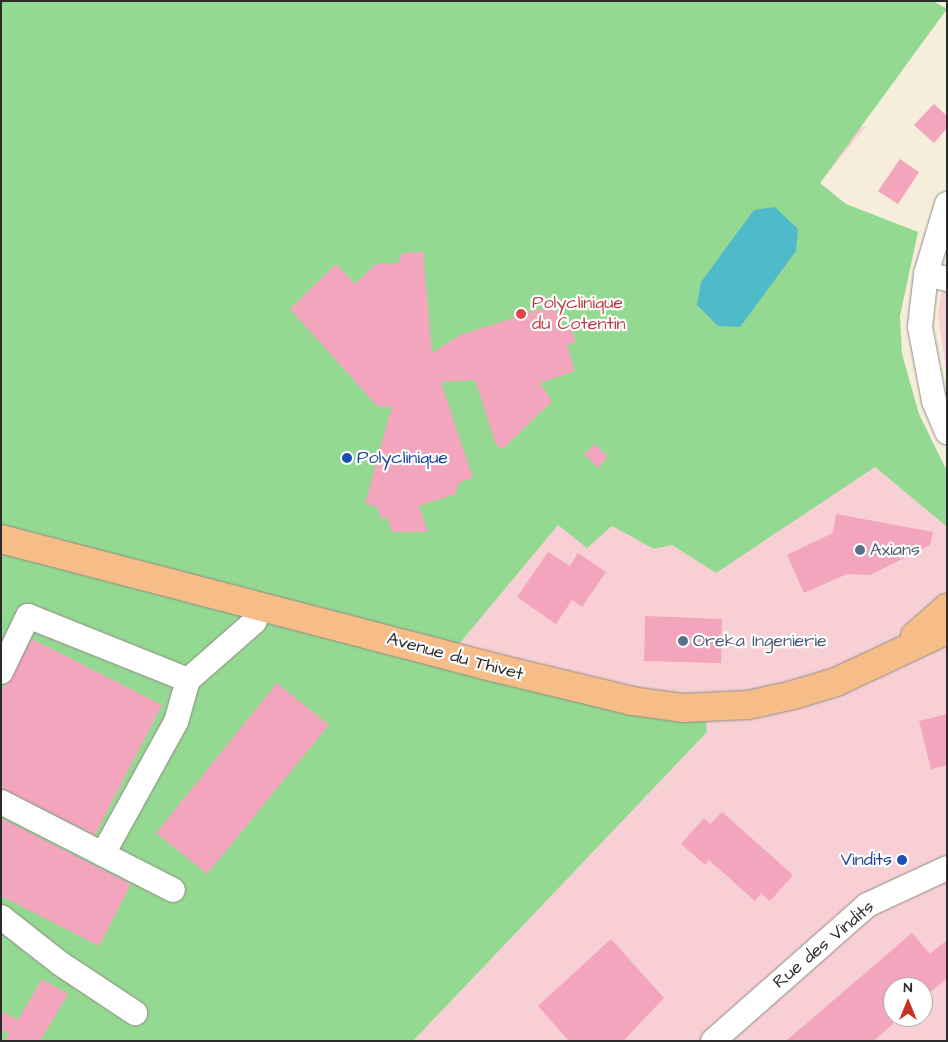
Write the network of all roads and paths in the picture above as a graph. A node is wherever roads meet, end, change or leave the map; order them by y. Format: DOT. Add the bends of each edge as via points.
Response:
graph roads {
  1 [pos="947,204"];
  2 [pos="937,277"];
  3 [pos="947,432"];
  4 [pos="1,539"];
  5 [pos="263,606"];
  6 [pos="947,608"];
  7 [pos="947,630"];
  8 [pos="906,647"];
  9 [pos="1,672"];
  10 [pos="188,680"];
  11 [pos="1,802"];
  12 [pos="103,854"];
  13 [pos="947,868"];
  14 [pos="173,890"];
  15 [pos="1,917"];
  16 [pos="135,1014"];
  17 [pos="713,1041"];
  1 -- 2 [label="street"];
  2 -- 3 [label="street" via="920,327 931,392"];
  4 -- 5 [label="main road, Avenue du Thivet"];
  5 -- 8 [label="main road, Avenue du Thivet" via="570,686 683,708 748,705 793,695 836,682"];
  5 -- 10 [label="street" via="254,622"];
  6 -- 8 [label="main road, Avenue du Thivet"];
  7 -- 8 [label="main road, Avenue du Thivet"];
  9 -- 10 [label="street" via="28,616"];
  10 -- 12 [label="street" via="176,722"];
  11 -- 12 [label="street"];
  12 -- 14 [label="street"];
  13 -- 17 [label="street, Rue des Vindits" via="867,905"];
  15 -- 16 [label="street" via="61,964"];
}
